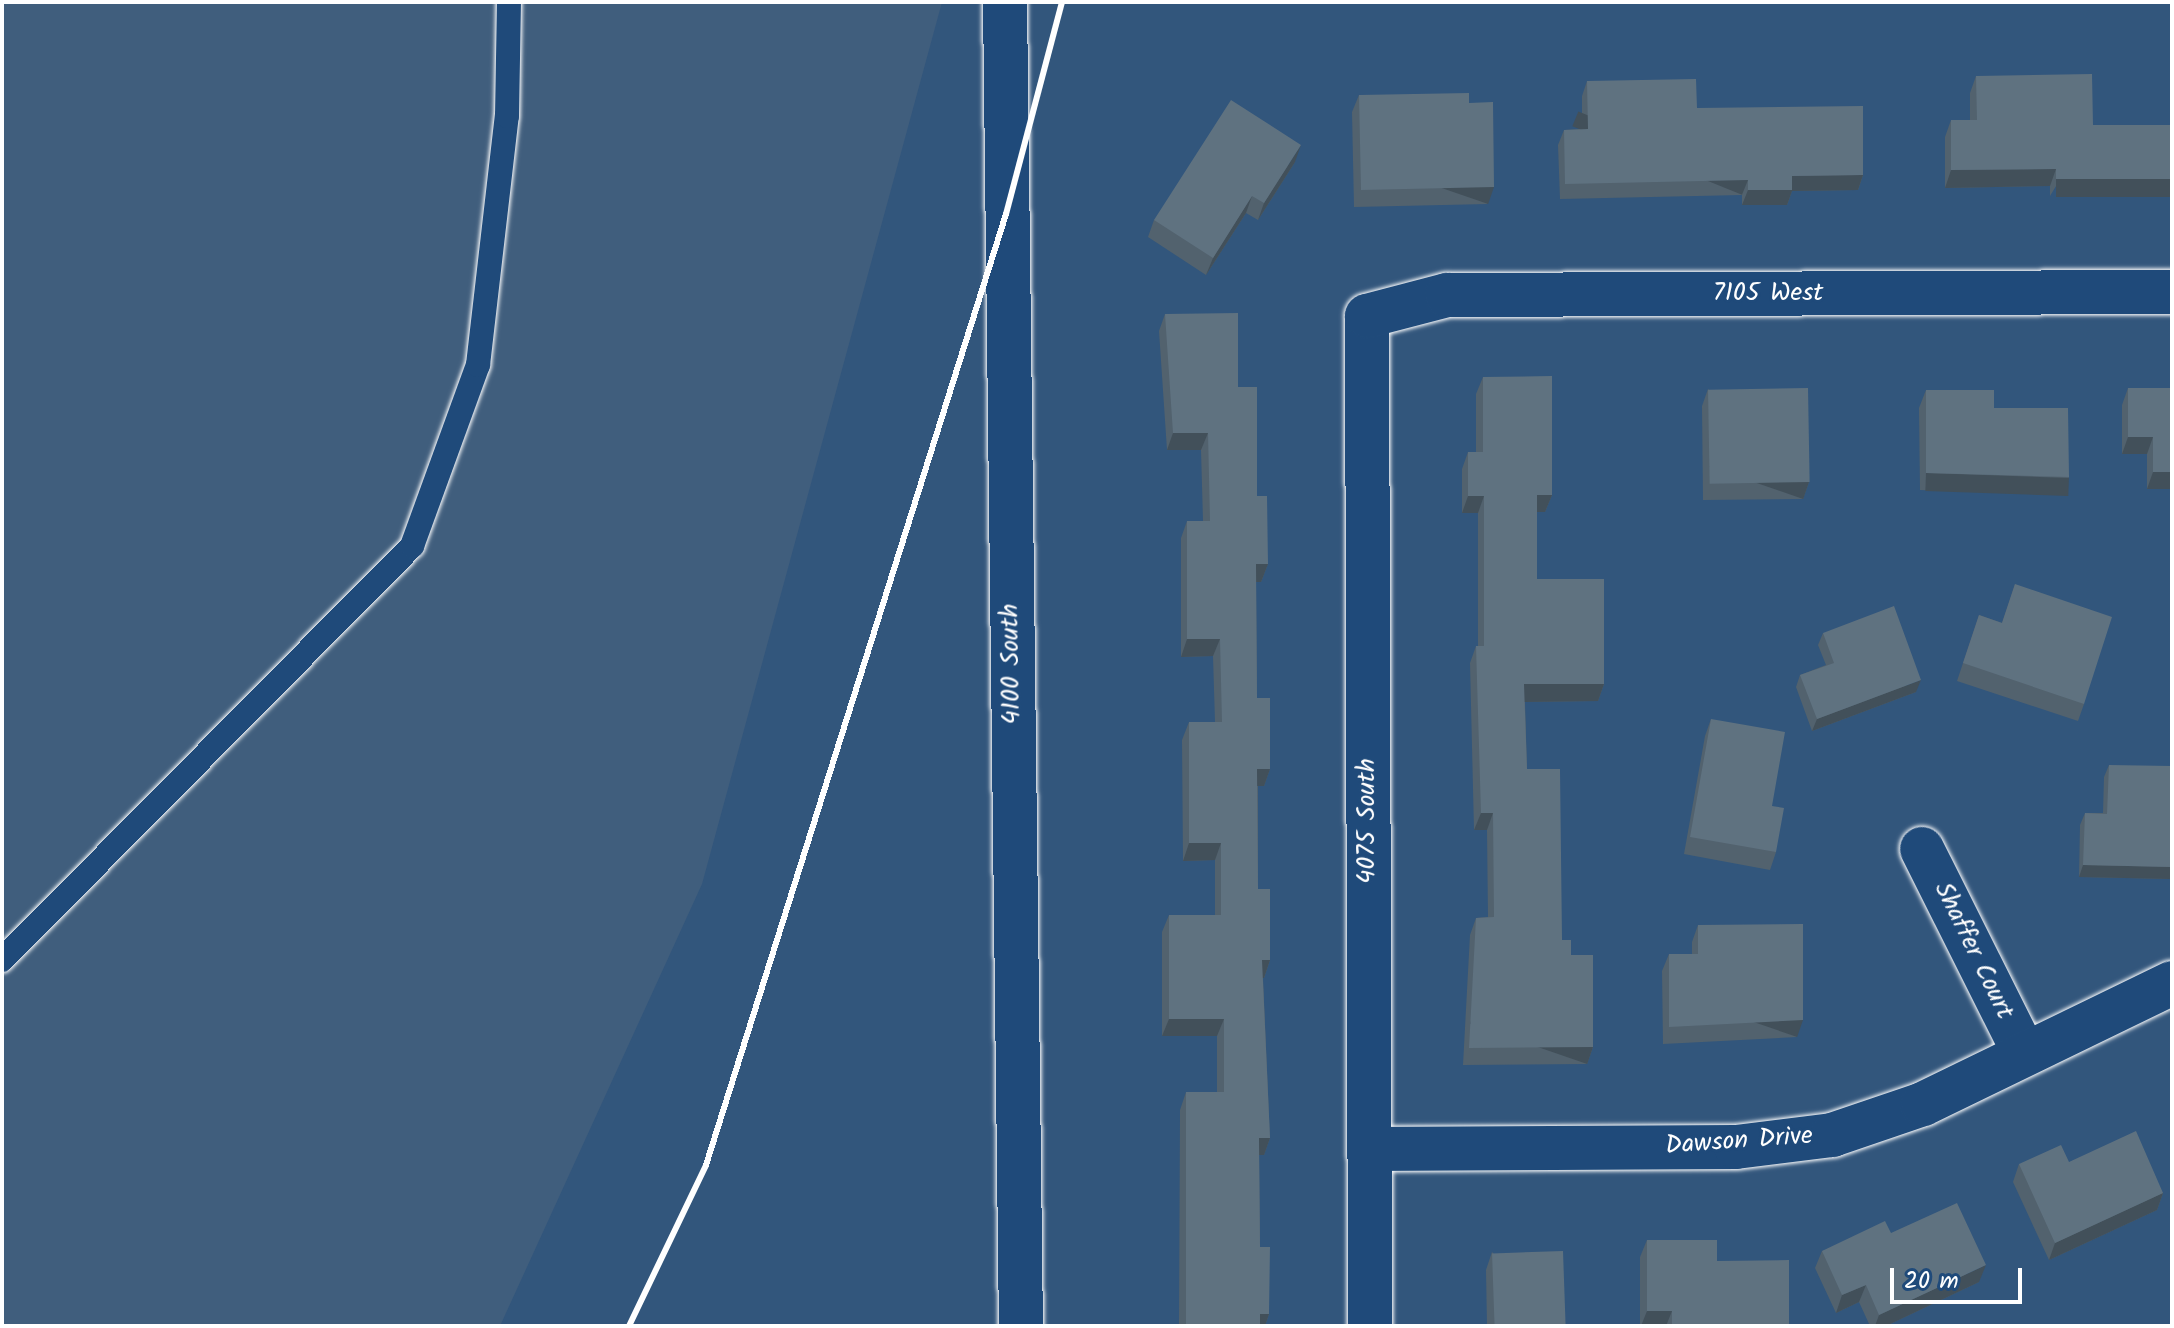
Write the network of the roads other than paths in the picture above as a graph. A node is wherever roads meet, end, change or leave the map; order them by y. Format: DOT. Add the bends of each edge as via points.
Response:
graph roads {
  1 [pos="509,2"];
  2 [pos="1005,2"];
  3 [pos="2172,292"];
  4 [pos="1367,316"];
  5 [pos="1922,849"];
  6 [pos="2,960"];
  7 [pos="2172,983"];
  8 [pos="2024,1053"];
  9 [pos="1369,1149"];
  10 [pos="1021,1326"];
  11 [pos="1370,1326"];
  1 -- 6 [label="lane" via="507,116 478,365 412,546"];
  2 -- 10 [label="street, 4100 South"];
  3 -- 4 [label="street, 7105 West" via="1447,295"];
  4 -- 9 [label="street, 4075 South"];
  5 -- 8 [label="street, Shaffer Court"];
  7 -- 8 [label="street, Dawson Drive"];
  8 -- 9 [label="street, Dawson Drive" via="1878,1121 1785,1144"];
  9 -- 11 [label="street, 4075 South"];
}
